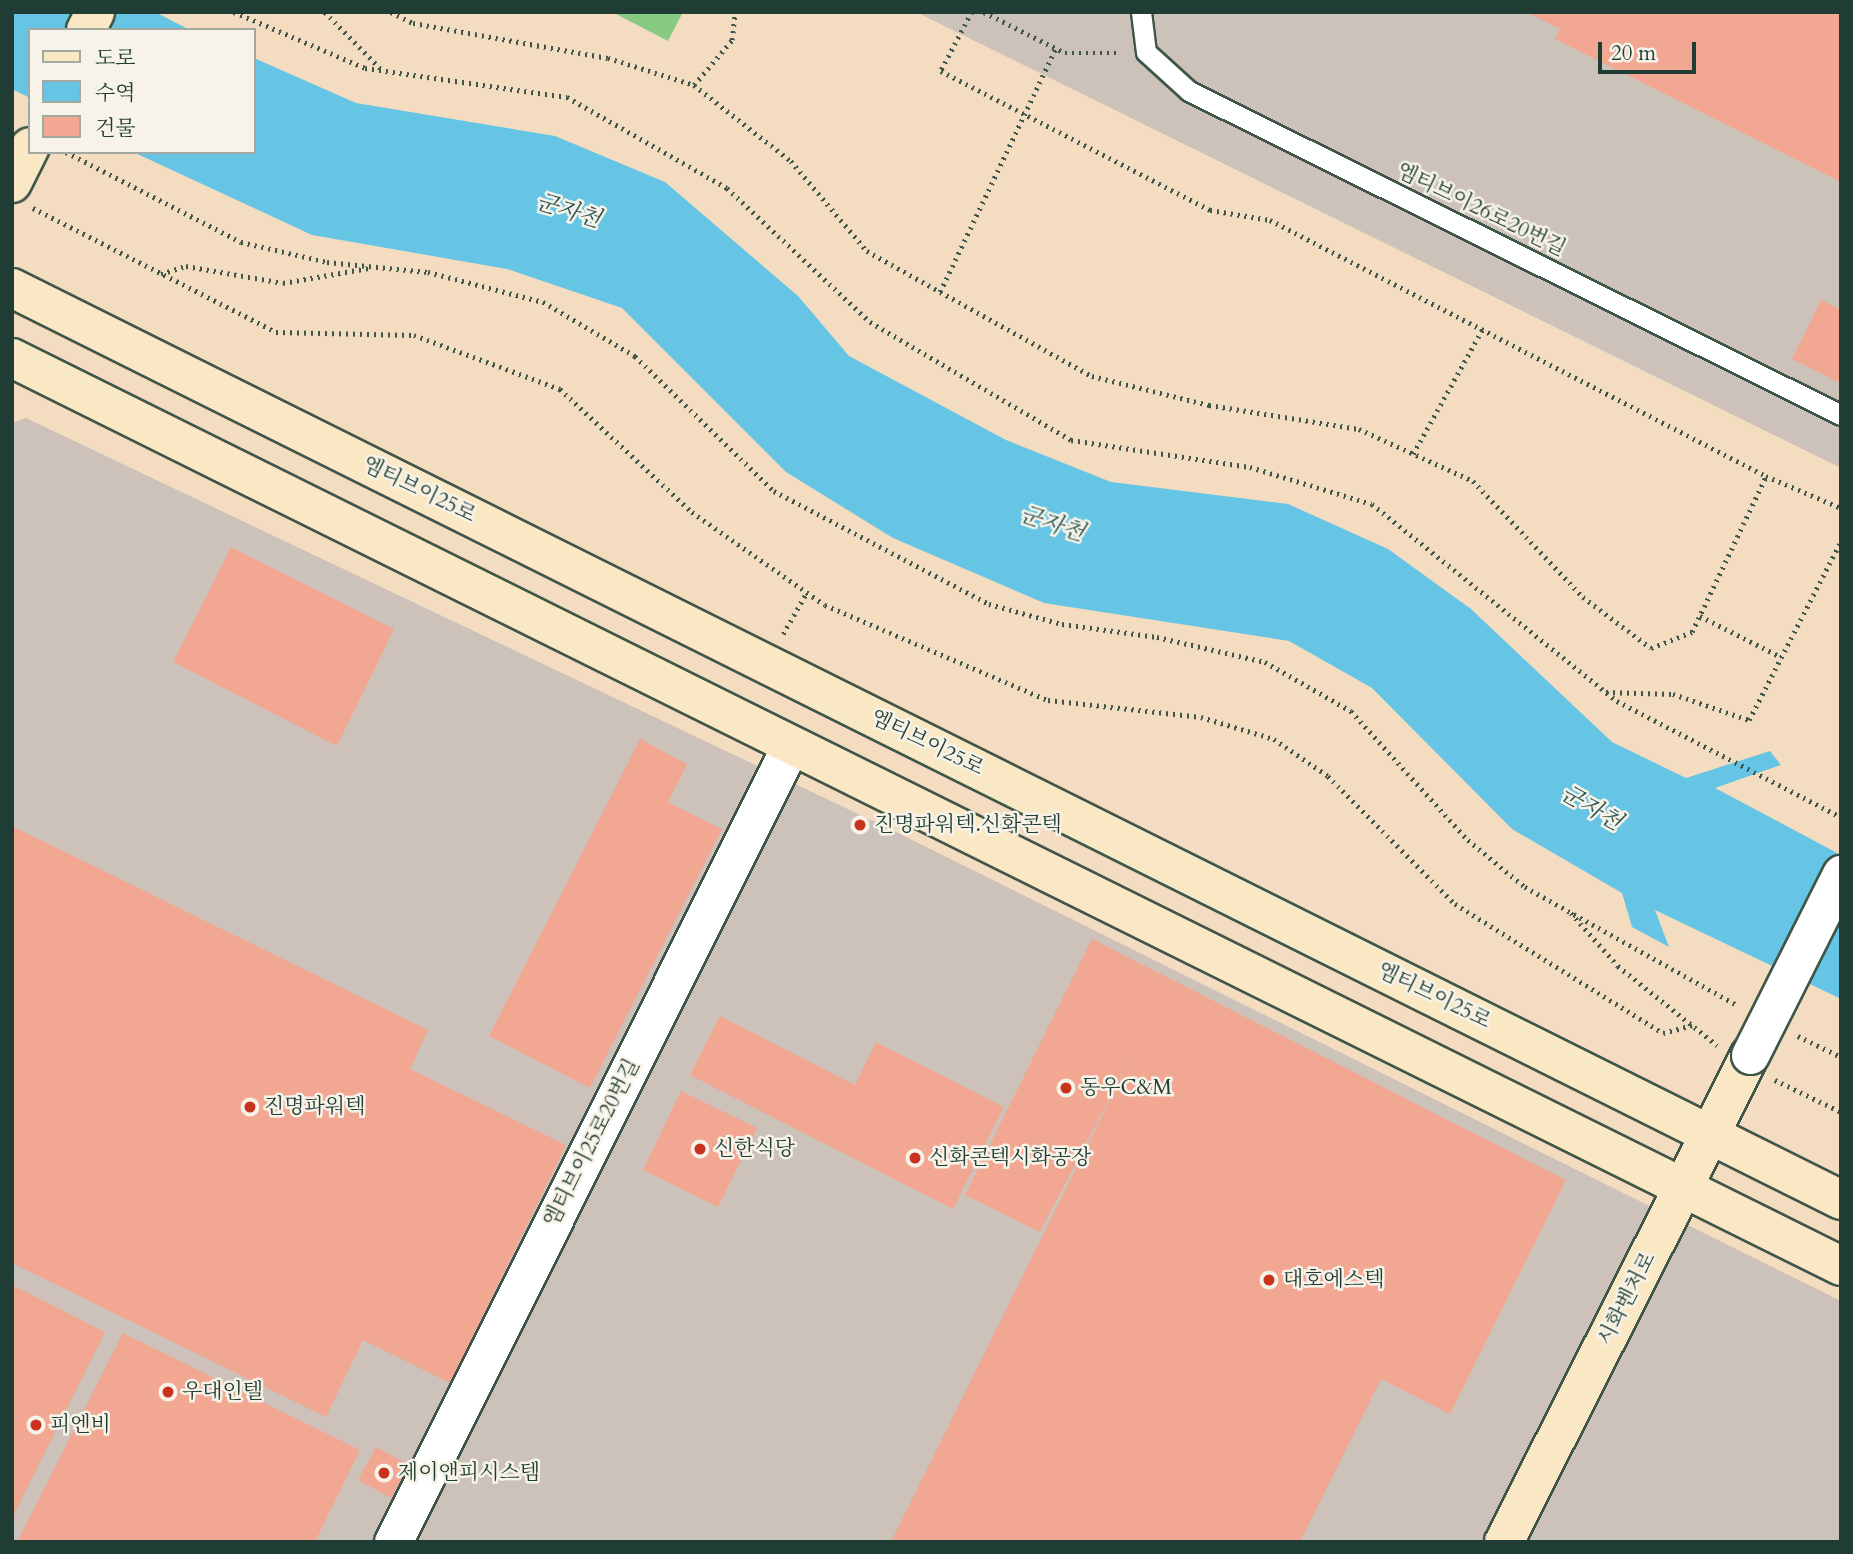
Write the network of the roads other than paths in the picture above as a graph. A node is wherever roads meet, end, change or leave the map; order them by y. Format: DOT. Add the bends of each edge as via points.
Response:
graph roads {
  1 [pos="95,12"];
  2 [pos="1141,12"];
  3 [pos="87,28"];
  4 [pos="12,288"];
  5 [pos="12,358"];
  6 [pos="1841,415"];
  7 [pos="791,745"];
  8 [pos="1841,874"];
  9 [pos="1748,1061"];
  10 [pos="1711,1133"];
  11 [pos="1683,1188"];
  12 [pos="1841,1200"];
  13 [pos="1841,1266"];
  14 [pos="393,1542"];
  15 [pos="1504,1542"];
  1 -- 3 [label="main road"];
  2 -- 6 [label="lane, 엠티브이26로20번길" via="1146,52 1189,91"];
  4 -- 10 [label="main road, 엠티브이25로"];
  5 -- 7 [label="main road"];
  7 -- 11 [label="main road"];
  7 -- 14 [label="street, 엠티브이25로20번길"];
  8 -- 9 [label="street, bridge"];
  9 -- 10 [label="main road, 시화벤처로"];
  10 -- 11 [label="main road, 시화벤처로"];
  10 -- 12 [label="main road, 엠티브이25로"];
  11 -- 13 [label="main road"];
  11 -- 15 [label="main road, 시화벤처로"];
}
